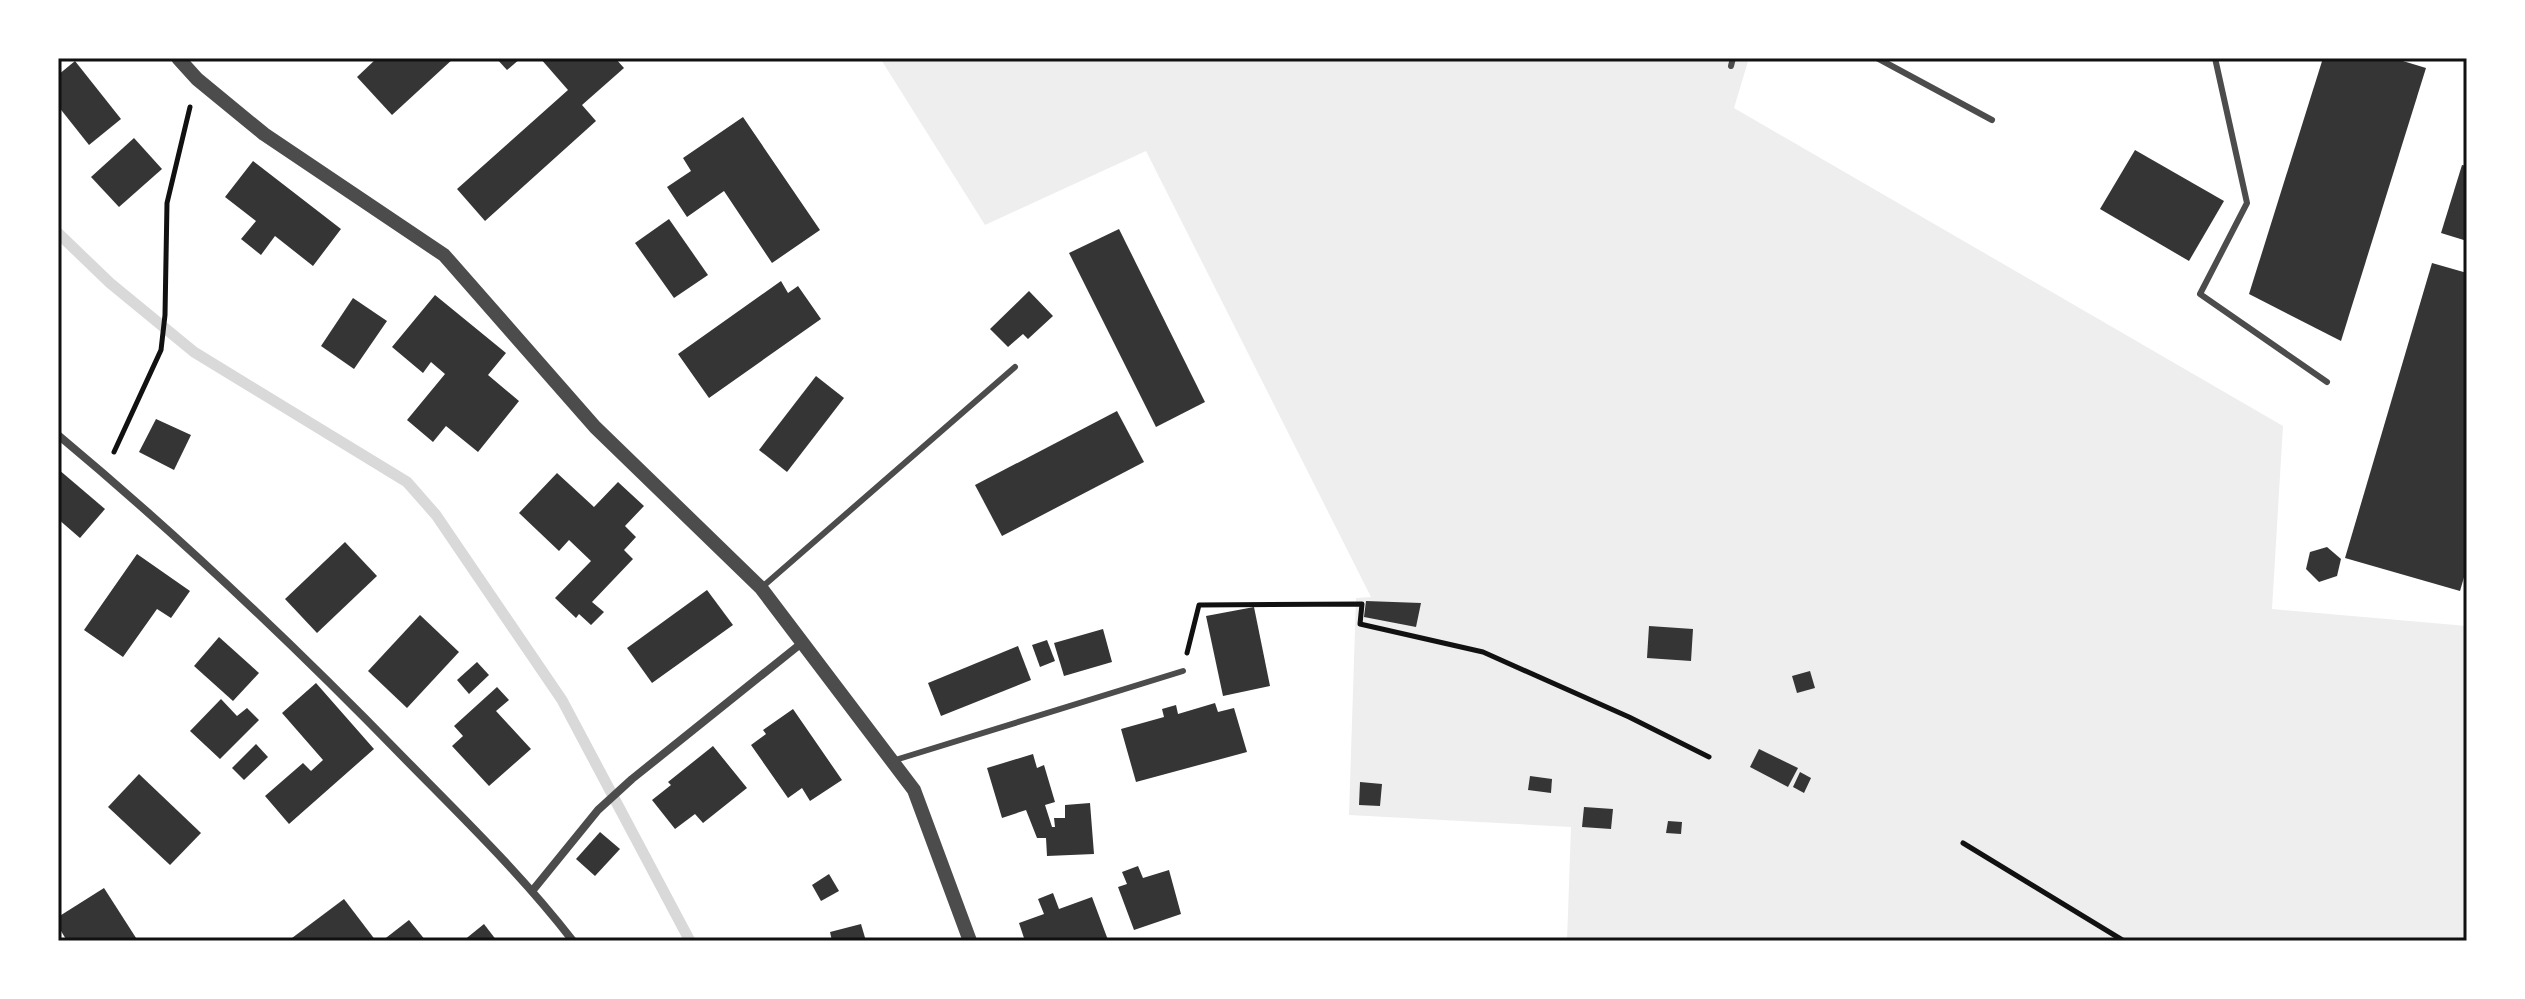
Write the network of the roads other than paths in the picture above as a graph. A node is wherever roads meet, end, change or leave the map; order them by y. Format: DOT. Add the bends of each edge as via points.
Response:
graph roads {
  1 [pos="178,58"];
  2 [pos="1877,58"];
  3 [pos="2215,58"];
  4 [pos="1992,120"];
  5 [pos="1015,367"];
  6 [pos="2327,382"];
  7 [pos="58,435"];
  8 [pos="761,588"];
  9 [pos="803,641"];
  10 [pos="1183,671"];
  11 [pos="892,761"];
  12 [pos="533,890"];
  13 [pos="573,941"];
  14 [pos="970,941"];
  1 -- 8 [label="street" via="264,134 444,255 595,427"];
  2 -- 4 [label="lane"];
  3 -- 6 [label="lane" via="2247,203 2200,294"];
  5 -- 8 [label="lane"];
  7 -- 12 [label="street" via="300,651"];
  8 -- 9 [label="street"];
  9 -- 11 [label="street"];
  9 -- 12 [label="street" via="598,810"];
  10 -- 11 [label="lane"];
  11 -- 14 [label="street" via="914,790"];
  12 -- 13 [label="street"];
}
